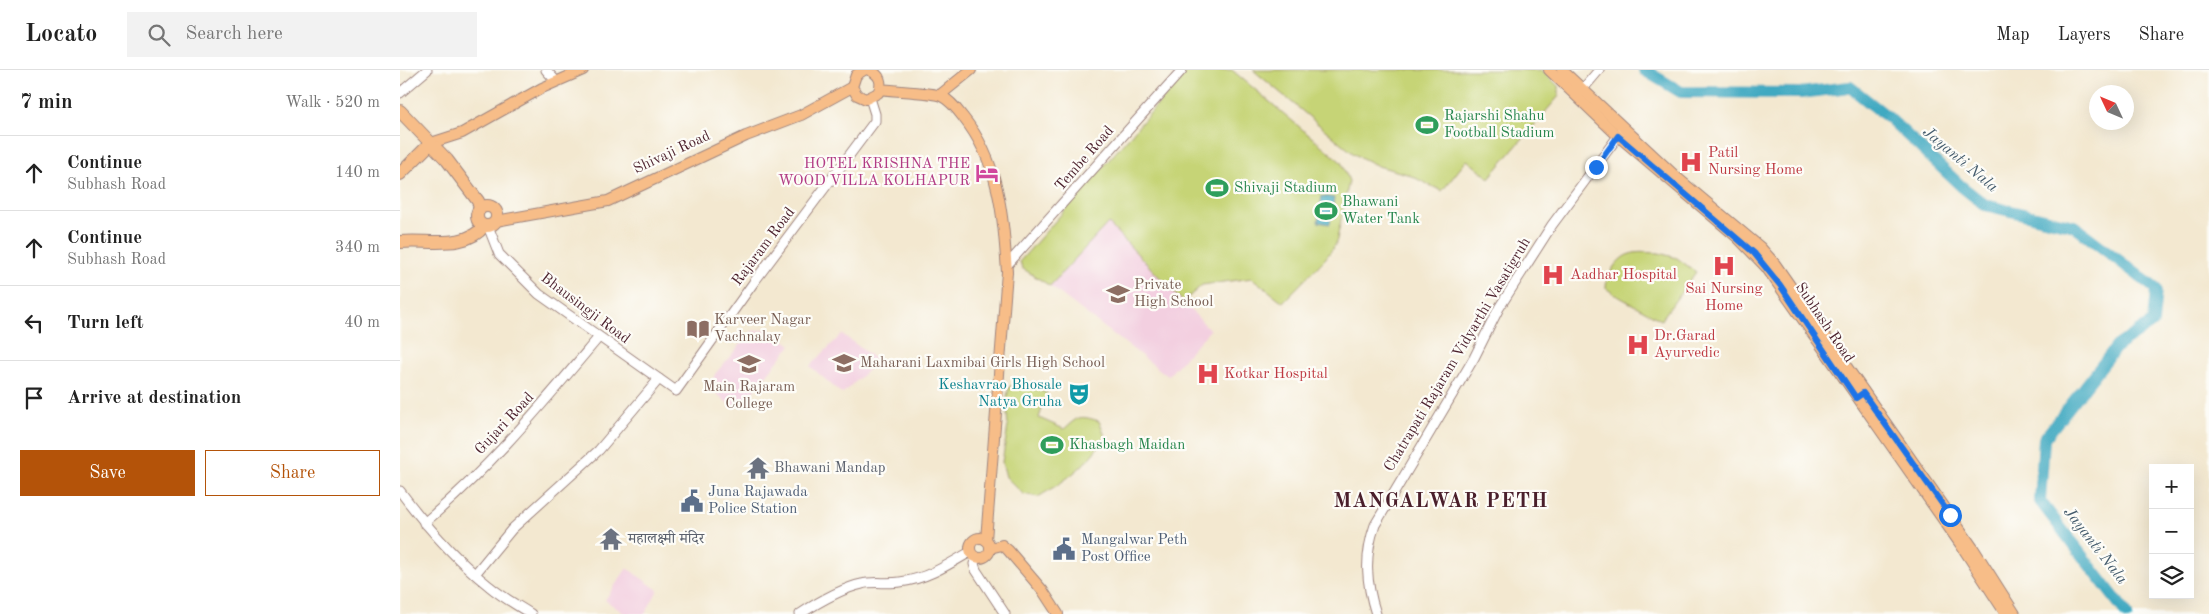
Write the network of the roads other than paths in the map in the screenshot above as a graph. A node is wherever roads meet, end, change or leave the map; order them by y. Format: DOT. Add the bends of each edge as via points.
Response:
graph roads {
  1 [pos="427,70"];
  2 [pos="546,70"];
  3 [pos="582,70"];
  4 [pos="864,70"];
  5 [pos="869,70"];
  6 [pos="971,70"];
  7 [pos="1182,70"];
  8 [pos="1549,70"];
  9 [pos="1562,70"];
  10 [pos="1599,70"];
  11 [pos="556,81"];
  12 [pos="852,87"];
  13 [pos="880,89"];
  14 [pos="1582,90"];
  15 [pos="400,93"];
  16 [pos="940,95"];
  17 [pos="870,98"];
  18 [pos="400,111"];
  19 [pos="1621,132"];
  20 [pos="431,143"];
  21 [pos="400,174"];
  22 [pos="480,208"];
  23 [pos="490,225"];
  24 [pos="400,242"];
  25 [pos="1007,265"];
  26 [pos="599,337"];
  27 [pos="659,379"];
  28 [pos="676,391"];
  29 [pos="1860,395"];
  30 [pos="400,491"];
  31 [pos="424,523"];
  32 [pos="988,544"];
  33 [pos="973,555"];
  34 [pos="475,574"];
  35 [pos="530,614"];
  36 [pos="800,614"];
  37 [pos="1004,614"];
  38 [pos="1058,614"];
  39 [pos="1376,614"];
  40 [pos="2006,614"];
  41 [pos="2015,614"];
  1 -- 15 [label="street"];
  2 -- 11 [label="street"];
  3 -- 11 [label="main road"];
  4 -- 12 [label="main road" via="856,75"];
  5 -- 13 [label="main road" via="878,75"];
  6 -- 16 [label="main road"];
  7 -- 25 [label="street, Tembe Road"];
  8 -- 19 [label="main road, Subhash Road"];
  9 -- 14 [label="main road, Subhash Road"];
  10 -- 14 [label="street"];
  11 -- 20 [label="main road" via="462,133"];
  12 -- 17 [label="main road" via="857,95"];
  12 -- 23 [label="main road, Shivaji Road" via="801,115 746,136 608,201"];
  13 -- 16 [label="main road"];
  13 -- 17 [label="main road"];
  14 -- 19 [label="main road, Subhash Road"];
  16 -- 25 [label="main road" via="973,129 990,160"];
  17 -- 28 [label="street, Rajaram Road" via="875,121"];
  18 -- 20 [label="highway"];
  19 -- 29 [label="main road, Subhash Road" via="1754,253"];
  19 -- 39 [label="street, Chatrapati Rajaram Vidyarthi Vasatigruh" via="1552,225 1499,308 1474,358 1375,525 1366,569"];
  20 -- 21 [label="highway"];
  20 -- 22 [label="highway" via="466,184"];
  22 -- 23 [label="highway" via="477,219"];
  22 -- 23 [label="highway" via="488,206 498,214"];
  23 -- 24 [label="highway" via="471,238"];
  23 -- 26 [label="street, Bhausingji Road" via="499,254 528,284"];
  25 -- 32 [label="main road"];
  26 -- 27 [label="street, Bhausingji Road"];
  26 -- 31 [label="street, Gujari Road" via="521,428 456,496"];
  27 -- 28 [label="street, Bhausingji Road"];
  27 -- 34 [label="street" via="599,450 512,529"];
  29 -- 40 [label="main road, Subhash Road"];
  29 -- 41 [label="main road, Subhash Road" via="1968,541"];
  30 -- 31 [label="street"];
  31 -- 34 [label="street"];
  32 -- 33 [label="main road" via="985,556"];
  32 -- 33 [label="main road" via="982,538 975,539 970,544"];
  32 -- 38 [label="main road" via="1002,545 1044,591"];
  33 -- 36 [label="street" via="921,577 882,584 863,583"];
  33 -- 37 [label="street" via="976,570"];
  34 -- 35 [label="street"];
}
